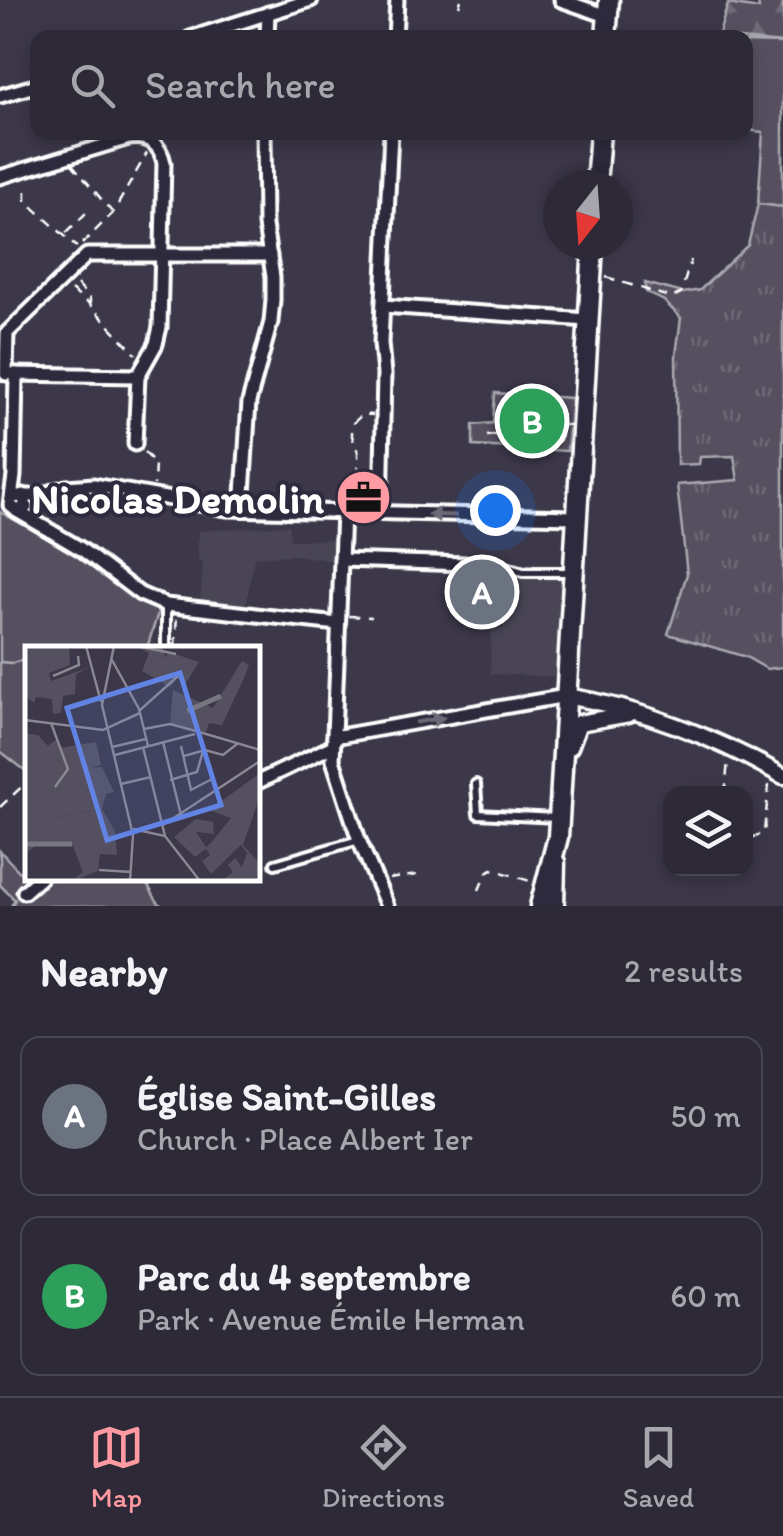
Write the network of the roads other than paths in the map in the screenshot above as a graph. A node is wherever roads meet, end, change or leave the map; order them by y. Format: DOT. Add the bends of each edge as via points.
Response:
graph roads {
  1 [pos="310,0"];
  2 [pos="398,0"];
  3 [pos="561,0"];
  4 [pos="608,8"];
  5 [pos="268,13"];
  6 [pos="215,30"];
  7 [pos="267,30"];
  8 [pos="396,30"];
  9 [pos="30,87"];
  10 [pos="0,96"];
  11 [pos="123,140"];
  12 [pos="149,140"];
  13 [pos="264,140"];
  14 [pos="391,140"];
  15 [pos="599,140"];
  16 [pos="597,170"];
  17 [pos="0,177"];
  18 [pos="163,254"];
  19 [pos="270,255"];
  20 [pos="591,260"];
  21 [pos="383,306"];
  22 [pos="588,320"];
  23 [pos="8,374"];
  24 [pos="138,376"];
  25 [pos="135,444"];
  26 [pos="15,499"];
  27 [pos="242,509"];
  28 [pos="343,512"];
  29 [pos="381,513"];
  30 [pos="574,518"];
  31 [pos="341,560"];
  32 [pos="466,564"];
  33 [pos="571,572"];
  34 [pos="172,606"];
  35 [pos="339,619"];
  36 [pos="166,646"];
  37 [pos="566,696"];
  38 [pos="644,714"];
  39 [pos="333,741"];
  40 [pos="562,761"];
  41 [pos="777,773"];
  42 [pos="260,781"];
  43 [pos="476,784"];
  44 [pos="558,827"];
  45 [pos="359,840"];
  46 [pos="275,864"];
  47 [pos="37,881"];
  48 [pos="24,892"];
  49 [pos="545,901"];
  50 [pos="387,906"];
  1 -- 5 [label="street"];
  2 -- 8 [label="street"];
  3 -- 4 [label="street"];
  5 -- 6 [label="street"];
  5 -- 7 [label="street"];
  9 -- 10 [label="street"];
  11 -- 17 [label="street"];
  12 -- 18 [label="street" via="164,163"];
  13 -- 19 [label="street"];
  14 -- 21 [label="street"];
  15 -- 16 [label="main road"];
  18 -- 19 [label="street"];
  18 -- 23 [label="street" via="86,255 7,334"];
  18 -- 24 [label="street" via="160,327"];
  19 -- 27 [label="street" via="271,322 249,402"];
  20 -- 22 [label="main road"];
  21 -- 22 [label="street"];
  21 -- 29 [label="street"];
  22 -- 30 [label="main road" via="572,426"];
  23 -- 24 [label="street"];
  23 -- 26 [label="street"];
  24 -- 25 [label="street"];
  26 -- 27 [label="street" via="94,485"];
  26 -- 34 [label="street" via="38,526 140,594"];
  27 -- 28 [label="street"];
  28 -- 29 [label="street"];
  28 -- 31 [label="street"];
  30 -- 29 [label="street, one-way"];
  30 -- 33 [label="main road"];
  31 -- 32 [label="street"];
  31 -- 35 [label="street"];
  32 -- 33 [label="lane"];
  33 -- 37 [label="main road"];
  34 -- 35 [label="street"];
  34 -- 36 [label="lane"];
  35 -- 39 [label="street"];
  37 -- 38 [label="street"];
  39 -- 37 [label="street, one-way"];
  37 -- 40 [label="main road"];
  38 -- 40 [label="street" via="579,722"];
  38 -- 41 [label="street"];
  39 -- 42 [label="street"];
  39 -- 45 [label="street"];
  40 -- 44 [label="main road"];
  43 -- 44 [label="lane" via="478,814"];
  44 -- 49 [label="main road"];
  45 -- 46 [label="lane"];
  45 -- 50 [label="street"];
  47 -- 48 [label="street"];
}
